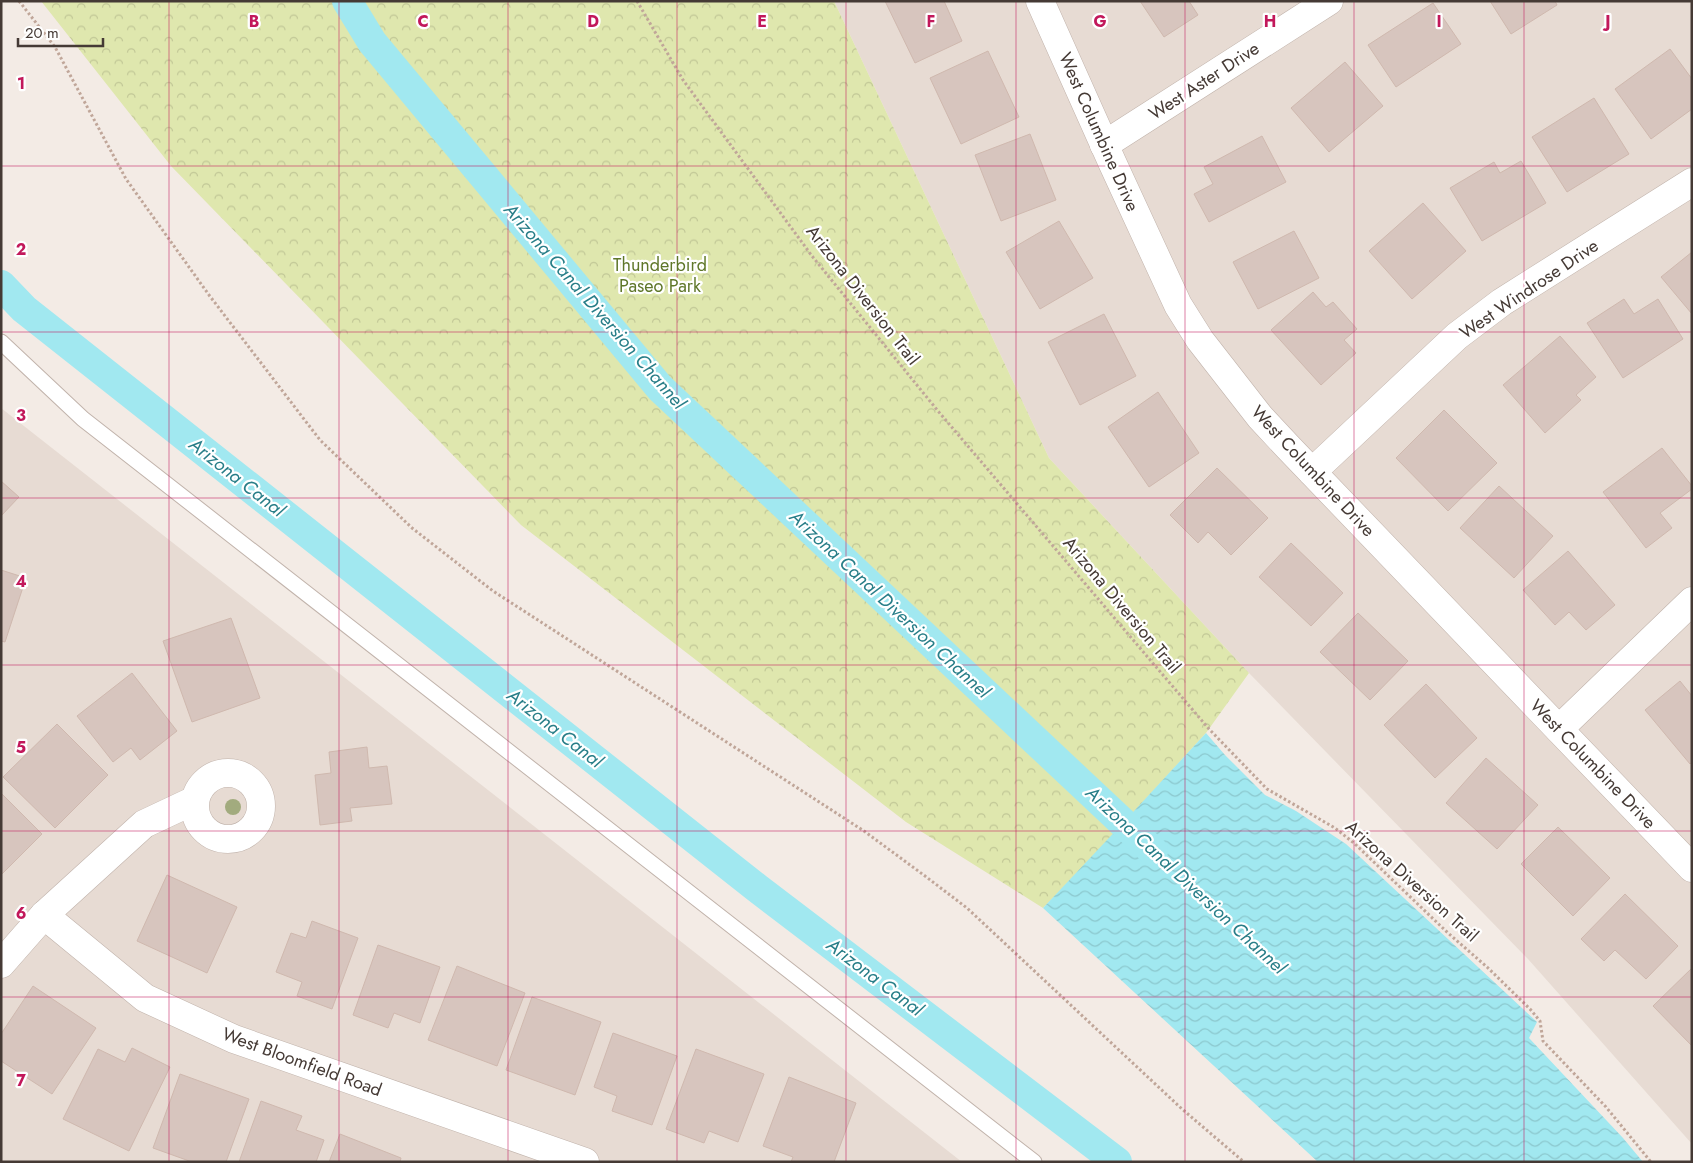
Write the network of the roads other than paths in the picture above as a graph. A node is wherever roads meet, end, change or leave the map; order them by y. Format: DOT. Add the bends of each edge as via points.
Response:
graph roads {
  1 [pos="1040,1"];
  2 [pos="1329,1"];
  3 [pos="1104,146"];
  4 [pos="1692,182"];
  5 [pos="1,342"];
  6 [pos="1312,472"];
  7 [pos="1692,601"];
  8 [pos="1559,729"];
  9 [pos="195,800"];
  10 [pos="1692,868"];
  11 [pos="44,915"];
  12 [pos="1,964"];
  13 [pos="585,1162"];
  14 [pos="1034,1162"];
  1 -- 3 [label="street, West Columbine Drive"];
  2 -- 3 [label="street, West Aster Drive"];
  3 -- 6 [label="street, West Columbine Drive" via="1178,305 1200,340 1260,417"];
  4 -- 6 [label="street, West Windrose Drive" via="1502,302 1457,336"];
  5 -- 14 [label="lane" via="82,418"];
  6 -- 8 [label="street, West Columbine Drive"];
  7 -- 8 [label="street"];
  8 -- 10 [label="street, West Columbine Drive"];
  9 -- 11 [label="street" via="144,824"];
  11 -- 12 [label="street"];
  11 -- 13 [label="street, West Bloomfield Road" via="145,998 234,1039"];
}
